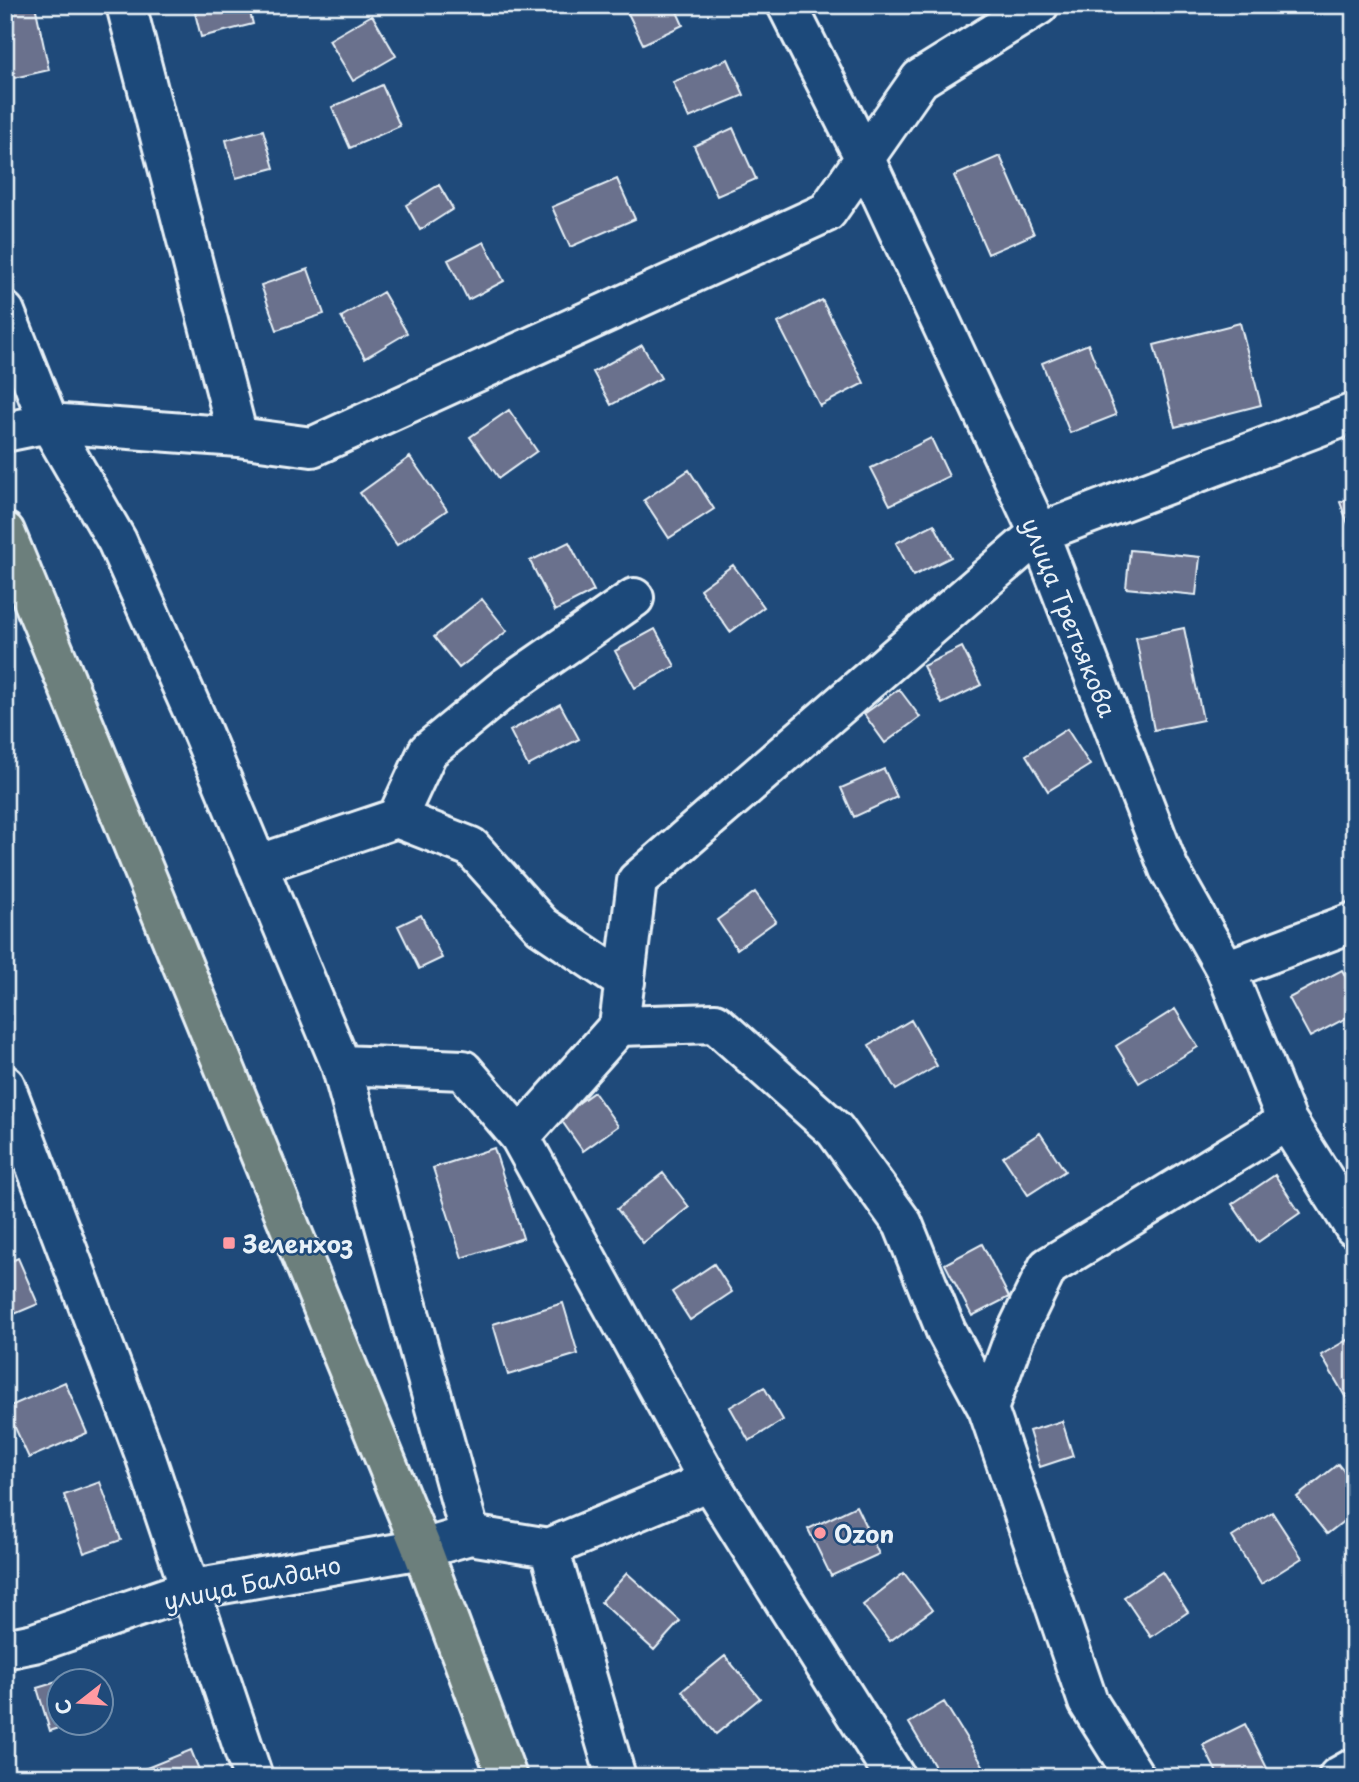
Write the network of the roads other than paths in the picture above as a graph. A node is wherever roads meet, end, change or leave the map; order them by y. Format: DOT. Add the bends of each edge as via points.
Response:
graph roads {
  1 [pos="127,5"];
  2 [pos="787,5"];
  3 [pos="1039,5"];
  4 [pos="865,159"];
  5 [pos="5,312"];
  6 [pos="1354,413"];
  7 [pos="49,423"];
  8 [pos="5,432"];
  9 [pos="238,437"];
  10 [pos="5,532"];
  11 [pos="1039,533"];
  12 [pos="634,598"];
  13 [pos="397,818"];
  14 [pos="257,865"];
  15 [pos="1354,922"];
  16 [pos="1226,970"];
  17 [pos="625,982"];
  18 [pos="619,1026"];
  19 [pos="341,1065"];
  20 [pos="5,1085"];
  21 [pos="1287,1121"];
  22 [pos="520,1137"];
  23 [pos="1354,1227"];
  24 [pos="988,1409"];
  25 [pos="709,1481"];
  26 [pos="470,1535"];
  27 [pos="549,1548"];
  28 [pos="422,1549"];
  29 [pos="188,1590"];
  30 [pos="5,1650"];
  31 [pos="1354,1768"];
  32 [pos="253,1777"];
  33 [pos="507,1777"];
  34 [pos="616,1777"];
  35 [pos="895,1777"];
  36 [pos="1135,1777"];
  37 [pos="1338,1777"];
  1 -- 9 [label="street"];
  2 -- 4 [label="street, улица Третьякова"];
  3 -- 4 [label="street" via="920,79"];
  4 -- 9 [label="street" via="827,212 312,447"];
  4 -- 11 [label="street, улица Третьякова"];
  5 -- 7 [label="street"];
  6 -- 11 [label="street"];
  7 -- 8 [label="street"];
  7 -- 9 [label="street"];
  7 -- 14 [label="street" via="117,541"];
  10 -- 28 [label="main road"];
  11 -- 16 [label="street, улица Третьякова" via="1169,869"];
  11 -- 17 [label="street" via="637,881"];
  12 -- 13 [label="street" via="507,686 428,751"];
  13 -- 14 [label="street"];
  13 -- 17 [label="street" via="471,847 542,926"];
  14 -- 19 [label="street"];
  15 -- 16 [label="street"];
  16 -- 21 [label="street, улица Третьякова"];
  17 -- 18 [label="street"];
  18 -- 22 [label="street"];
  18 -- 24 [label="street" via="715,1023 835,1130 902,1224 946,1331"];
  19 -- 22 [label="street" via="463,1070"];
  19 -- 26 [label="street"];
  20 -- 29 [label="street" via="145,1455"];
  21 -- 23 [label="street, улица Третьякова"];
  21 -- 24 [label="street" via="1048,1267 1015,1335"];
  22 -- 25 [label="street"];
  24 -- 36 [label="street" via="1088,1702"];
  25 -- 27 [label="street"];
  25 -- 35 [label="street"];
  26 -- 27 [label="street"];
  26 -- 28 [label="street, улица Балдано"];
  27 -- 34 [label="street"];
  28 -- 29 [label="street, улица Балдано"];
  28 -- 33 [label="main road"];
  29 -- 30 [label="street, улица Балдано"];
  29 -- 32 [label="street"];
  31 -- 37 [label="street"];
}
